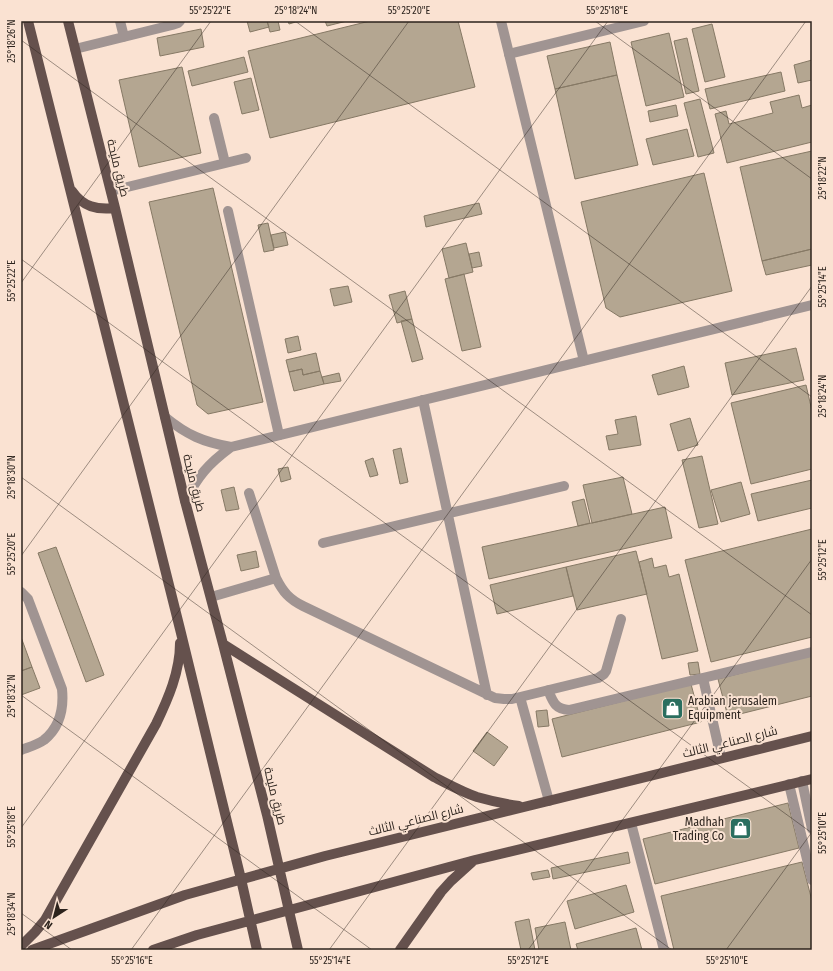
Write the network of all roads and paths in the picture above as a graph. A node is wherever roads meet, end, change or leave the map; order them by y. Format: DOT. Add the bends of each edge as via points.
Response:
graph roads {
  1 [pos="28,21"];
  2 [pos="68,21"];
  3 [pos="120,21"];
  4 [pos="180,21"];
  5 [pos="501,21"];
  6 [pos="644,21"];
  7 [pos="124,37"];
  8 [pos="74,49"];
  9 [pos="509,54"];
  10 [pos="214,118"];
  11 [pos="246,158"];
  12 [pos="225,163"];
  13 [pos="70,188"];
  14 [pos="111,192"];
  15 [pos="115,208"];
  16 [pos="228,211"];
  17 [pos="812,305"];
  18 [pos="584,361"];
  19 [pos="423,400"];
  20 [pos="165,417"];
  21 [pos="280,435"];
  22 [pos="231,447"];
  23 [pos="564,486"];
  24 [pos="249,493"];
  25 [pos="185,501"];
  26 [pos="448,514"];
  27 [pos="323,543"];
  28 [pos="276,578"];
  29 [pos="21,592"];
  30 [pos="211,597"];
  31 [pos="621,619"];
  32 [pos="180,629"];
  33 [pos="223,644"];
  34 [pos="812,652"];
  35 [pos="703,678"];
  36 [pos="548,690"];
  37 [pos="487,695"];
  38 [pos="520,697"];
  39 [pos="812,736"];
  40 [pos="21,750"];
  41 [pos="721,758"];
  42 [pos="812,779"];
  43 [pos="802,781"];
  44 [pos="789,784"];
  45 [pos="549,801"];
  46 [pos="523,807"];
  47 [pos="631,822"];
  48 [pos="812,829"];
  49 [pos="475,860"];
  50 [pos="279,868"];
  51 [pos="241,880"];
  52 [pos="812,880"];
  53 [pos="289,910"];
  54 [pos="250,921"];
  55 [pos="21,946"];
  56 [pos="32,950"];
  57 [pos="153,950"];
  58 [pos="257,950"];
  59 [pos="298,950"];
  60 [pos="400,950"];
  61 [pos="664,950"];
  1 -- 13 [label="main road"];
  2 -- 8 [label="main road, طريق مليحة"];
  3 -- 7 [label="street"];
  4 -- 7 [label="street"];
  5 -- 9 [label="street"];
  6 -- 9 [label="street"];
  7 -- 8 [label="street"];
  8 -- 14 [label="main road, طريق مليحة"];
  9 -- 18 [label="street"];
  10 -- 12 [label="street"];
  11 -- 12 [label="street"];
  12 -- 14 [label="street"];
  13 -- 15 [label="main road" via="84,204 94,208"];
  13 -- 32 [label="main road"];
  14 -- 15 [label="main road, طريق مليحة"];
  15 -- 20 [label="main road, طريق مليحة"];
  16 -- 21 [label="street"];
  17 -- 18 [label="street"];
  18 -- 19 [label="street"];
  19 -- 21 [label="street"];
  19 -- 26 [label="street"];
  20 -- 22 [label="street" via="177,427 202,440"];
  20 -- 25 [label="main road, طريق مليحة"];
  21 -- 22 [label="street"];
  22 -- 25 [label="street" via="205,470"];
  23 -- 26 [label="street"];
  24 -- 28 [label="street"];
  25 -- 30 [label="main road, طريق مليحة"];
  26 -- 27 [label="street"];
  26 -- 37 [label="street"];
  28 -- 30 [label="street"];
  28 -- 37 [label="street" via="286,595 294,602"];
  29 -- 40 [label="street" via="28,599 62,689 63,700 62,712 52,732 44,740"];
  30 -- 33 [label="main road, طريق مليحة"];
  31 -- 36 [label="street" via="604,674 598,678"];
  32 -- 51 [label="main road"];
  32 -- 55 [label="main road" via="180,652 175,677 156,724 45,920"];
  33 -- 46 [label="main road" via="454,788"];
  33 -- 50 [label="main road, طريق مليحة"];
  34 -- 35 [label="street"];
  35 -- 36 [label="street" via="569,710 557,707"];
  35 -- 41 [label="street"];
  36 -- 38 [label="street"];
  37 -- 38 [label="street" via="504,699"];
  38 -- 45 [label="street"];
  39 -- 41 [label="main road, شارع الصناعي الثالث"];
  41 -- 45 [label="main road, شارع الصناعي الثالث"];
  42 -- 43 [label="main road"];
  43 -- 44 [label="main road"];
  43 -- 48 [label="street"];
  44 -- 47 [label="main road"];
  44 -- 52 [label="street"];
  45 -- 46 [label="main road, شارع الصناعي الثالث"];
  46 -- 50 [label="main road, شارع الصناعي الثالث"];
  47 -- 49 [label="main road"];
  47 -- 61 [label="street"];
  49 -- 53 [label="main road"];
  49 -- 60 [label="main road" via="441,892"];
  50 -- 51 [label="main road, شارع الصناعي الثالث"];
  50 -- 53 [label="main road, طريق مليحة"];
  51 -- 54 [label="main road"];
  51 -- 56 [label="main road, شارع الصناعي الثالث" via="185,895"];
  53 -- 54 [label="main road"];
  53 -- 59 [label="main road, طريق مليحة"];
  54 -- 57 [label="main road"];
  54 -- 58 [label="main road"];
}
